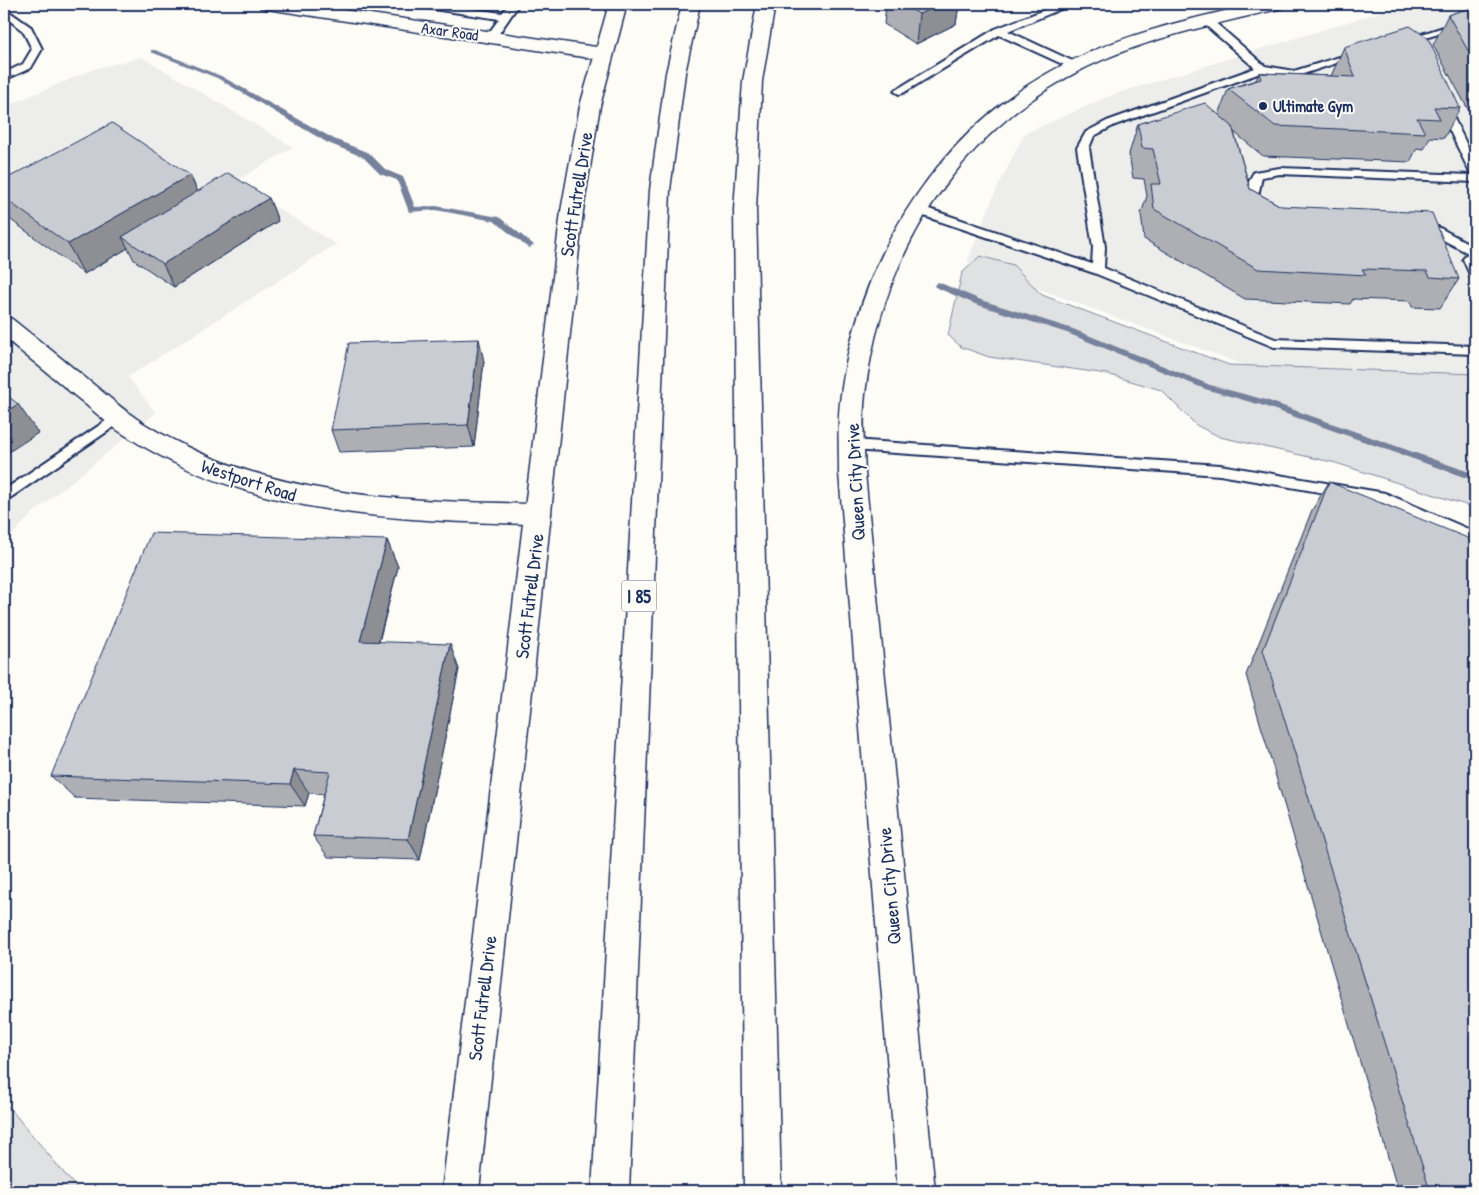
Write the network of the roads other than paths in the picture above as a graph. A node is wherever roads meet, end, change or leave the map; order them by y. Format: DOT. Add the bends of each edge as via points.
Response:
graph roads {
  1 [pos="267,4"];
  2 [pos="420,4"];
  3 [pos="514,4"];
  4 [pos="618,4"];
  5 [pos="692,4"];
  6 [pos="766,4"];
  7 [pos="1068,4"];
  8 [pos="1276,4"];
  9 [pos="324,8"];
  10 [pos="4,11"];
  11 [pos="506,17"];
  12 [pos="1475,20"];
  13 [pos="1207,21"];
  14 [pos="999,31"];
  15 [pos="491,37"];
  16 [pos="1393,45"];
  17 [pos="1366,52"];
  18 [pos="603,54"];
  19 [pos="1075,66"];
  20 [pos="1262,69"];
  21 [pos="4,77"];
  22 [pos="899,91"];
  23 [pos="1436,93"];
  24 [pos="1475,173"];
  25 [pos="1475,179"];
  26 [pos="916,209"];
  27 [pos="1267,216"];
  28 [pos="1405,230"];
  29 [pos="1475,252"];
  30 [pos="1098,270"];
  31 [pos="1475,274"];
  32 [pos="4,325"];
  33 [pos="1475,350"];
  34 [pos="119,417"];
  35 [pos="852,445"];
  36 [pos="4,497"];
  37 [pos="538,514"];
  38 [pos="1475,538"];
  39 [pos="460,1191"];
  40 [pos="610,1191"];
  41 [pos="763,1191"];
  42 [pos="916,1191"];
  1 -- 9 [label="main road, Axar Road"];
  2 -- 11 [label="lane"];
  3 -- 11 [label="lane"];
  4 -- 18 [label="main road, Scott Futrell Drive"];
  5 -- 40 [label="main road, I 85" via="684,27 670,106 660,190"];
  6 -- 41 [label="main road" via="754,78 745,210"];
  7 -- 14 [label="lane"];
  8 -- 13 [label="main road, Queen City Drive"];
  9 -- 15 [label="main road, Axar Road"];
  10 -- 21 [label="lane" via="27,30 37,49 27,66"];
  11 -- 15 [label="lane"];
  12 -- 16 [label="lane" via="1413,44"];
  13 -- 19 [label="main road, Queen City Drive" via="1133,42"];
  13 -- 20 [label="lane"];
  14 -- 19 [label="lane"];
  14 -- 22 [label="lane"];
  15 -- 18 [label="main road, Axar Road"];
  17 -- 20 [label="lane" via="1294,74"];
  18 -- 37 [label="main road, Scott Futrell Drive" via="590,106 572,211"];
  19 -- 26 [label="main road, Queen City Drive" via="1034,90 1000,116 954,159"];
  20 -- 30 [label="lane" via="1111,123 1090,134 1083,148 1099,247"];
  23 -- 24 [label="lane"];
  25 -- 27 [label="lane" via="1280,171 1258,174 1252,186 1253,201"];
  26 -- 30 [label="lane"];
  26 -- 35 [label="main road, Queen City Drive" via="890,262 867,327 852,399"];
  28 -- 29 [label="lane" via="1434,230"];
  29 -- 31 [label="lane" via="1469,260"];
  30 -- 33 [label="lane" via="1274,343"];
  32 -- 34 [label="main road, Westport Road"];
  34 -- 36 [label="lane"];
  34 -- 37 [label="main road, Westport Road" via="182,457 241,481 292,496 409,512"];
  35 -- 38 [label="lane" via="1220,470 1385,498"];
  35 -- 42 [label="main road, Queen City Drive"];
  37 -- 39 [label="main road, Scott Futrell Drive"];
}
